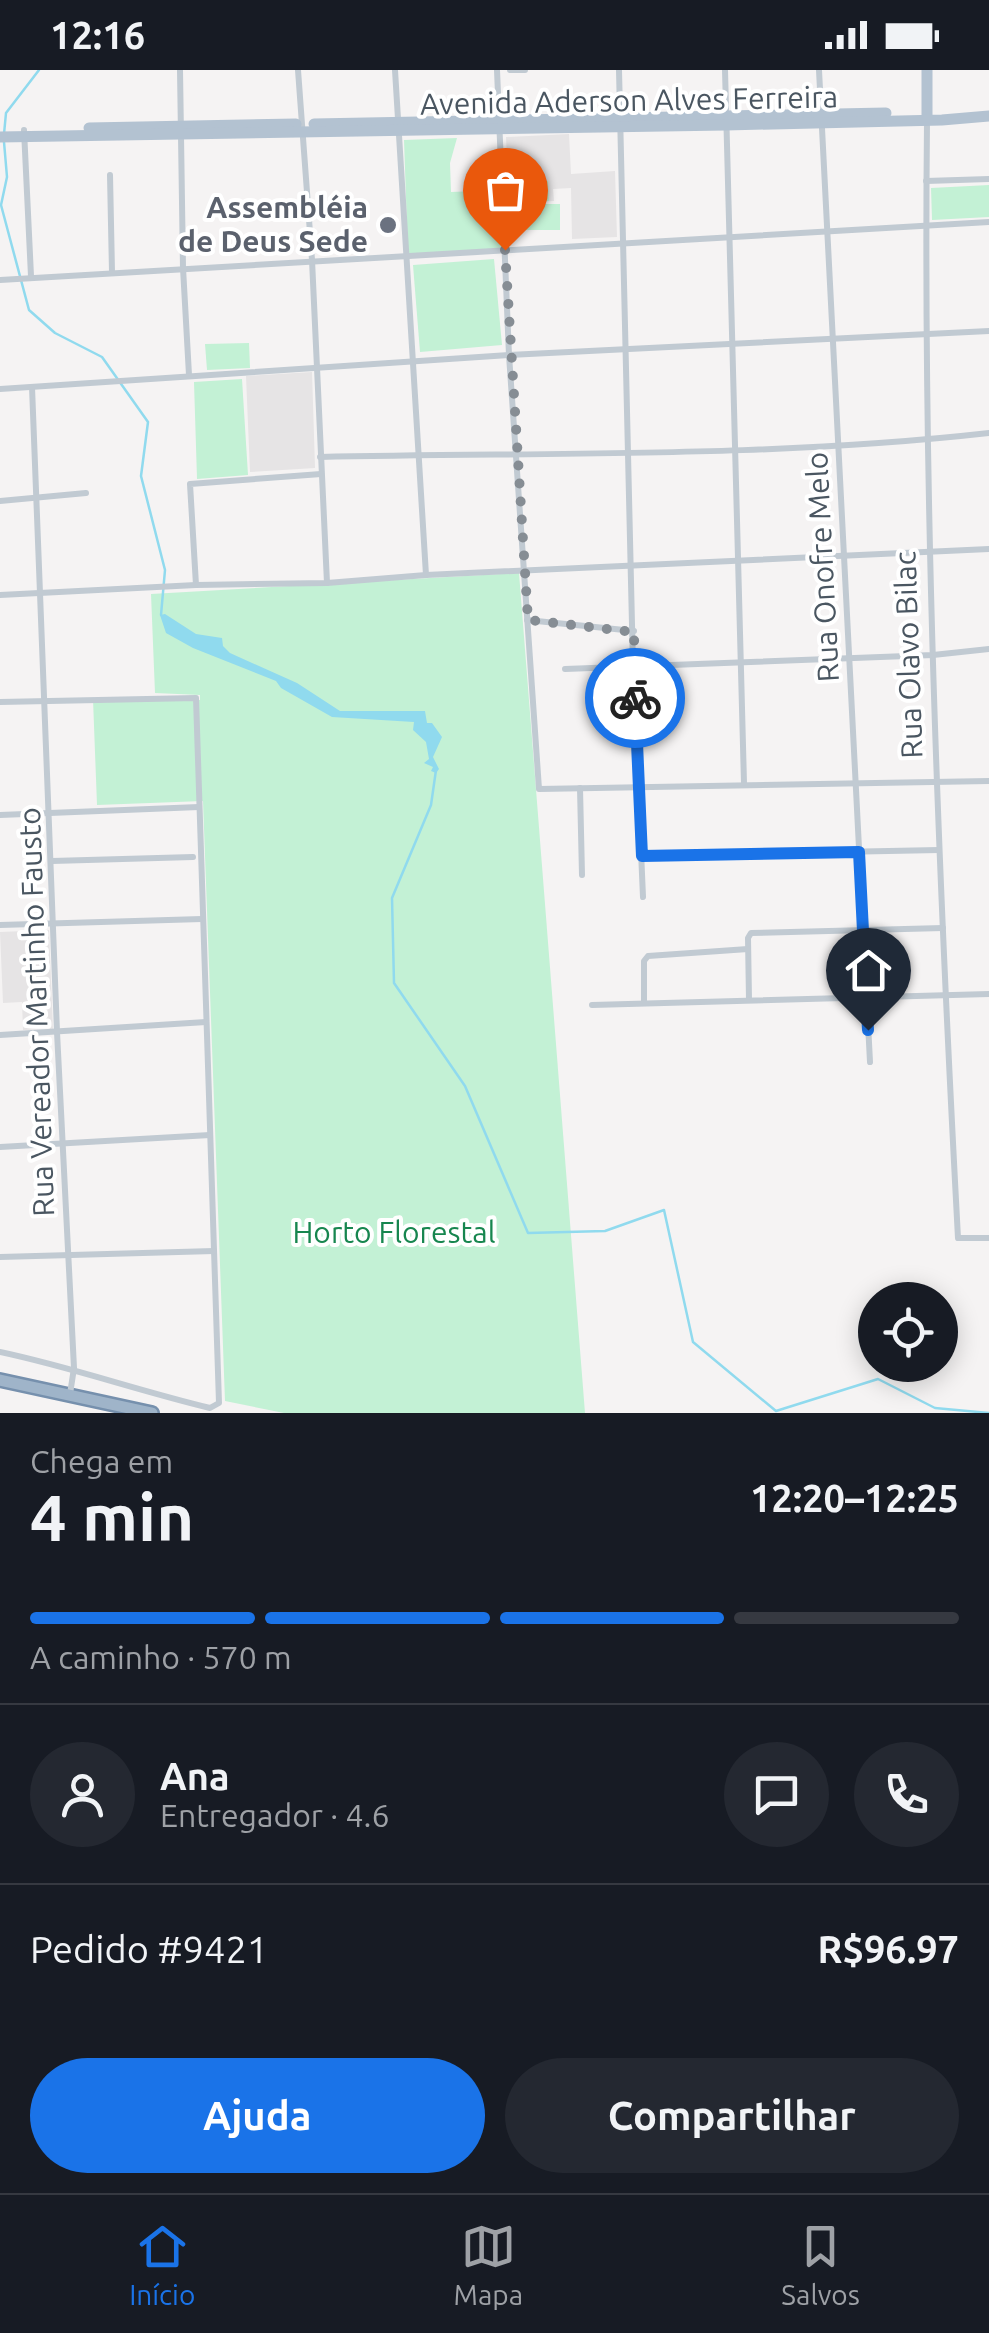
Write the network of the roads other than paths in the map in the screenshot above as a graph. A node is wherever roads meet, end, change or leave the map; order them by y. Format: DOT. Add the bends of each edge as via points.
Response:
graph roads {
  1 [pos="180,70"];
  2 [pos="298,70"];
  3 [pos="395,70"];
  4 [pos="497,70"];
  5 [pos="510,70"];
  6 [pos="525,70"];
  7 [pos="618,70"];
  8 [pos="725,70"];
  9 [pos="819,70"];
  10 [pos="927,70"];
  11 [pos="989,116"];
  12 [pos="927,117"];
  13 [pos="822,118"];
  14 [pos="726,120"];
  15 [pos="620,121"];
  16 [pos="499,124"];
  17 [pos="397,126"];
  18 [pos="301,128"];
  19 [pos="180,130"];
  20 [pos="24,133"];
  21 [pos="0,134"];
  22 [pos="110,175"];
  23 [pos="989,179"];
  24 [pos="926,181"];
  25 [pos="989,222"];
  26 [pos="925,226"];
  27 [pos="828,232"];
  28 [pos="728,236"];
  29 [pos="622,244"];
  30 [pos="505,250"];
  31 [pos="405,255"];
  32 [pos="312,260"];
  33 [pos="183,268"];
  34 [pos="112,272"];
  35 [pos="32,276"];
  36 [pos="0,280"];
  37 [pos="989,330"];
  38 [pos="926,334"];
  39 [pos="833,339"];
  40 [pos="732,344"];
  41 [pos="627,350"];
  42 [pos="509,355"];
  43 [pos="412,362"];
  44 [pos="316,367"];
  45 [pos="189,375"];
  46 [pos="32,386"];
  47 [pos="0,388"];
  48 [pos="989,433"];
  49 [pos="929,440"];
  50 [pos="839,446"];
  51 [pos="735,452"];
  52 [pos="516,454"];
  53 [pos="629,454"];
  54 [pos="418,455"];
  55 [pos="320,456"];
  56 [pos="321,474"];
  57 [pos="86,493"];
  58 [pos="36,499"];
  59 [pos="0,501"];
  60 [pos="989,550"];
  61 [pos="931,553"];
  62 [pos="845,554"];
  63 [pos="738,561"];
  64 [pos="632,567"];
  65 [pos="524,571"];
  66 [pos="426,575"];
  67 [pos="327,583"];
  68 [pos="196,585"];
  69 [pos="40,594"];
  70 [pos="0,595"];
  71 [pos="528,620"];
  72 [pos="634,632"];
  73 [pos="989,649"];
  74 [pos="932,655"];
  75 [pos="850,657"];
  76 [pos="739,660"];
  77 [pos="634,668"];
  78 [pos="565,669"];
  79 [pos="46,700"];
  80 [pos="0,702"];
  81 [pos="989,780"];
  82 [pos="856,782"];
  83 [pos="939,782"];
  84 [pos="744,783"];
  85 [pos="638,787"];
  86 [pos="580,788"];
  87 [pos="199,807"];
  88 [pos="50,812"];
  89 [pos="0,815"];
  90 [pos="939,850"];
  91 [pos="859,852"];
  92 [pos="642,856"];
  93 [pos="193,857"];
  94 [pos="52,861"];
  95 [pos="582,875"];
  96 [pos="643,896"];
  97 [pos="202,919"];
  98 [pos="54,923"];
  99 [pos="0,925"];
  100 [pos="864,928"];
  101 [pos="942,928"];
  102 [pos="748,949"];
  103 [pos="989,994"];
  104 [pos="945,996"];
  105 [pos="866,997"];
  106 [pos="749,1000"];
  107 [pos="644,1002"];
  108 [pos="592,1005"];
  109 [pos="206,1022"];
  110 [pos="57,1032"];
  111 [pos="0,1035"];
  112 [pos="870,1062"];
  113 [pos="210,1135"];
  114 [pos="64,1144"];
  115 [pos="0,1147"];
  116 [pos="989,1238"];
  117 [pos="214,1251"];
  118 [pos="70,1254"];
  119 [pos="0,1257"];
  120 [pos="0,1352"];
  121 [pos="74,1368"];
  122 [pos="0,1380"];
  123 [pos="70,1395"];
  124 [pos="148,1413"];
  1 -- 19 [label="street"];
  2 -- 18 [label="street"];
  3 -- 17 [label="street"];
  4 -- 16 [label="street"];
  5 -- 6 [label="street"];
  7 -- 15 [label="street"];
  8 -- 14 [label="street"];
  9 -- 13 [label="street, Rua Onofre Melo"];
  10 -- 12 [label="main road, Rua Olavo Bilac"];
  11 -- 12 [label="main road, Avenida Aderson Alves Ferreira"];
  12 -- 13 [label="main road, Avenida Aderson Alves Ferreira"];
  12 -- 24 [label="street, Rua Olavo Bilac"];
  13 -- 14 [label="main road, Avenida Aderson Alves Ferreira"];
  13 -- 27 [label="street, Rua Onofre Melo"];
  14 -- 15 [label="main road, Avenida Aderson Alves Ferreira"];
  14 -- 28 [label="street"];
  15 -- 16 [label="main road, Avenida Aderson Alves Ferreira"];
  15 -- 29 [label="street"];
  16 -- 17 [label="main road, Avenida Aderson Alves Ferreira"];
  16 -- 30 [label="street"];
  17 -- 18 [label="main road, Avenida Aderson Alves Ferreira"];
  17 -- 31 [label="street"];
  18 -- 19 [label="main road, Avenida Aderson Alves Ferreira"];
  18 -- 32 [label="street"];
  19 -- 20 [label="main road, Avenida Aderson Alves Ferreira"];
  19 -- 33 [label="street"];
  20 -- 21 [label="main road, Avenida Aderson Alves Ferreira"];
  20 -- 35 [label="street"];
  22 -- 34 [label="street"];
  23 -- 24 [label="street"];
  24 -- 26 [label="street, Rua Olavo Bilac"];
  25 -- 26 [label="street"];
  26 -- 27 [label="street"];
  26 -- 38 [label="street, Rua Olavo Bilac"];
  27 -- 28 [label="street"];
  27 -- 39 [label="street, Rua Onofre Melo"];
  28 -- 29 [label="street"];
  28 -- 40 [label="street"];
  29 -- 30 [label="street"];
  29 -- 41 [label="street"];
  30 -- 31 [label="street"];
  30 -- 42 [label="street"];
  31 -- 32 [label="street"];
  31 -- 43 [label="street"];
  32 -- 33 [label="street"];
  32 -- 44 [label="street"];
  33 -- 34 [label="street"];
  33 -- 45 [label="street"];
  34 -- 35 [label="street"];
  35 -- 36 [label="street"];
  37 -- 38 [label="street"];
  38 -- 39 [label="street"];
  38 -- 49 [label="street, Rua Olavo Bilac"];
  39 -- 40 [label="street"];
  39 -- 50 [label="street, Rua Onofre Melo"];
  40 -- 41 [label="street"];
  40 -- 51 [label="street"];
  41 -- 42 [label="street"];
  41 -- 53 [label="street"];
  42 -- 43 [label="street"];
  42 -- 52 [label="street"];
  43 -- 44 [label="street"];
  43 -- 54 [label="street"];
  44 -- 45 [label="street"];
  44 -- 55 [label="street"];
  45 -- 46 [label="street"];
  46 -- 47 [label="street"];
  46 -- 58 [label="street, Rua Vereador Martinho Fausto"];
  48 -- 49 [label="street"];
  49 -- 50 [label="street"];
  49 -- 61 [label="street, Rua Olavo Bilac"];
  50 -- 51 [label="street"];
  50 -- 62 [label="street, Rua Onofre Melo"];
  51 -- 53 [label="street"];
  51 -- 63 [label="street"];
  52 -- 53 [label="street"];
  52 -- 54 [label="street"];
  52 -- 65 [label="street"];
  53 -- 64 [label="street"];
  54 -- 55 [label="street"];
  54 -- 66 [label="street"];
  55 -- 56 [label="street"];
  56 -- 67 [label="street"];
  56 -- 68 [label="street" via="190,484"];
  57 -- 58 [label="street"];
  58 -- 59 [label="street"];
  58 -- 69 [label="street, Rua Vereador Martinho Fausto"];
  60 -- 61 [label="street"];
  61 -- 62 [label="street"];
  61 -- 74 [label="street, Rua Olavo Bilac"];
  62 -- 63 [label="street"];
  62 -- 75 [label="street, Rua Onofre Melo"];
  63 -- 64 [label="street"];
  63 -- 76 [label="street"];
  64 -- 65 [label="street"];
  64 -- 72 [label="street"];
  65 -- 66 [label="street"];
  65 -- 71 [label="street"];
  66 -- 67 [label="street"];
  67 -- 68 [label="street"];
  68 -- 69 [label="street"];
  69 -- 70 [label="street"];
  69 -- 79 [label="street, Rua Vereador Martinho Fausto"];
  71 -- 72 [label="street"];
  71 -- 86 [label="street" via="538,786"];
  72 -- 77 [label="street"];
  73 -- 74 [label="street"];
  74 -- 75 [label="street"];
  74 -- 83 [label="street, Rua Olavo Bilac"];
  75 -- 76 [label="street"];
  75 -- 82 [label="street, Rua Onofre Melo"];
  76 -- 77 [label="street"];
  76 -- 84 [label="street"];
  77 -- 78 [label="street"];
  77 -- 85 [label="street"];
  79 -- 80 [label="street"];
  79 -- 87 [label="street" via="196,698"];
  79 -- 88 [label="street, Rua Vereador Martinho Fausto"];
  81 -- 83 [label="street"];
  82 -- 83 [label="street"];
  82 -- 84 [label="street"];
  82 -- 91 [label="street, Rua Onofre Melo"];
  83 -- 90 [label="street, Rua Olavo Bilac"];
  84 -- 85 [label="street"];
  85 -- 86 [label="street"];
  85 -- 92 [label="street"];
  86 -- 95 [label="street"];
  87 -- 88 [label="street"];
  87 -- 97 [label="street"];
  88 -- 89 [label="street"];
  88 -- 94 [label="street, Rua Vereador Martinho Fausto"];
  90 -- 91 [label="street"];
  90 -- 101 [label="street, Rua Olavo Bilac"];
  91 -- 92 [label="street"];
  91 -- 100 [label="street, Rua Onofre Melo"];
  92 -- 96 [label="street"];
  93 -- 94 [label="street"];
  94 -- 98 [label="street, Rua Vereador Martinho Fausto"];
  97 -- 98 [label="street"];
  97 -- 109 [label="street"];
  98 -- 99 [label="street"];
  98 -- 110 [label="street, Rua Vereador Martinho Fausto"];
  100 -- 101 [label="street"];
  100 -- 102 [label="street" via="754,932"];
  100 -- 105 [label="street, Rua Onofre Melo"];
  101 -- 104 [label="street, Rua Olavo Bilac"];
  102 -- 106 [label="street"];
  102 -- 107 [label="street" via="650,955 644,961"];
  103 -- 104 [label="street"];
  104 -- 105 [label="street"];
  104 -- 116 [label="street, Rua Olavo Bilac" via="958,1238"];
  105 -- 106 [label="street"];
  105 -- 112 [label="street, Rua Onofre Melo"];
  106 -- 107 [label="street"];
  107 -- 108 [label="street"];
  109 -- 110 [label="street"];
  109 -- 113 [label="street"];
  110 -- 111 [label="street"];
  110 -- 114 [label="street, Rua Vereador Martinho Fausto"];
  113 -- 114 [label="street"];
  113 -- 117 [label="street"];
  114 -- 115 [label="street"];
  114 -- 118 [label="street, Rua Vereador Martinho Fausto"];
  117 -- 118 [label="street"];
  117 -- 121 [label="street" via="217,1406"];
  118 -- 119 [label="street"];
  118 -- 121 [label="street, Rua Vereador Martinho Fausto"];
  120 -- 121 [label="street"];
  121 -- 123 [label="street, Rua Vereador Martinho Fausto"];
  122 -- 123 [label="highway"];
  123 -- 124 [label="highway"];
}
